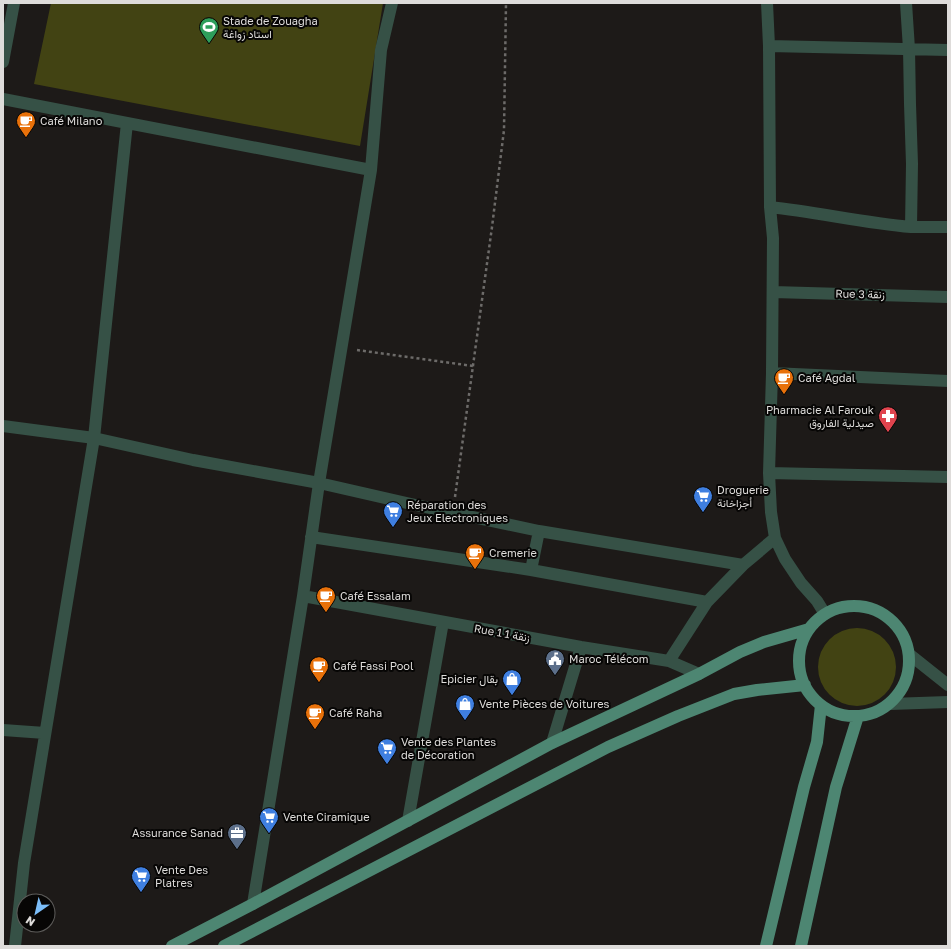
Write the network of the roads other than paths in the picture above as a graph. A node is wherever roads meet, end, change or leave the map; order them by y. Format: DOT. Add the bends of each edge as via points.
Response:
graph roads {
  1 [pos="14,3"];
  2 [pos="392,3"];
  3 [pos="767,3"];
  4 [pos="906,3"];
  5 [pos="769,46"];
  6 [pos="910,49"];
  7 [pos="948,50"];
  8 [pos="3,62"];
  9 [pos="3,99"];
  10 [pos="127,123"];
  11 [pos="371,170"];
  12 [pos="770,207"];
  13 [pos="911,227"];
  14 [pos="948,227"];
  15 [pos="773,292"];
  16 [pos="948,297"];
  17 [pos="772,373"];
  18 [pos="948,380"];
  19 [pos="3,426"];
  20 [pos="94,438"];
  21 [pos="769,473"];
  22 [pos="948,477"];
  23 [pos="319,483"];
  24 [pos="539,531"];
  25 [pos="311,537"];
  26 [pos="775,538"];
  27 [pos="743,565"];
  28 [pos="531,570"];
  29 [pos="303,596"];
  30 [pos="707,602"];
  31 [pos="825,614"];
  32 [pos="443,622"];
  33 [pos="809,630"];
  34 [pos="581,647"];
  35 [pos="909,654"];
  36 [pos="668,661"];
  37 [pos="699,674"];
  38 [pos="805,685"];
  39 [pos="948,685"];
  40 [pos="948,702"];
  41 [pos="890,704"];
  42 [pos="822,705"];
  43 [pos="858,716"];
  44 [pos="3,730"];
  45 [pos="45,733"];
  46 [pos="552,743"];
  47 [pos="408,821"];
  48 [pos="253,904"];
  49 [pos="15,946"];
  50 [pos="172,946"];
  51 [pos="224,946"];
  52 [pos="766,946"];
  53 [pos="801,946"];
  1 -- 8 [label="street"];
  2 -- 11 [label="street" via="381,50"];
  3 -- 5 [label="street"];
  4 -- 6 [label="street"];
  5 -- 6 [label="street"];
  5 -- 12 [label="street"];
  6 -- 7 [label="street"];
  6 -- 13 [label="street"];
  9 -- 10 [label="street"];
  10 -- 11 [label="street"];
  10 -- 20 [label="street"];
  11 -- 23 [label="street"];
  12 -- 13 [label="street"];
  12 -- 15 [label="street"];
  13 -- 14 [label="street"];
  15 -- 16 [label="street, Rue 3 زنقة"];
  15 -- 17 [label="street"];
  17 -- 18 [label="street"];
  17 -- 21 [label="street"];
  19 -- 20 [label="street"];
  20 -- 23 [label="street" via="193,460"];
  20 -- 45 [label="street"];
  21 -- 22 [label="street"];
  21 -- 26 [label="street"];
  23 -- 24 [label="street"];
  23 -- 25 [label="street"];
  24 -- 27 [label="street"];
  24 -- 28 [label="street"];
  25 -- 28 [label="street"];
  25 -- 29 [label="street"];
  26 -- 27 [label="street"];
  26 -- 31 [label="street" via="785,559"];
  27 -- 30 [label="street"];
  28 -- 30 [label="street"];
  29 -- 32 [label="street, Rue 1 زنقة 1"];
  29 -- 48 [label="street"];
  30 -- 36 [label="street"];
  31 -- 33 [label="main road"];
  31 -- 35 [label="main road" via="850,606 875,610 896,625 904,636"];
  32 -- 34 [label="street, Rue 1 زنقة 1"];
  32 -- 47 [label="street"];
  33 -- 37 [label="main road" via="764,642"];
  33 -- 38 [label="main road" via="801,647 799,660"];
  34 -- 36 [label="street, Rue 1 زنقة 1"];
  34 -- 46 [label="street"];
  35 -- 39 [label="street"];
  35 -- 41 [label="main road" via="910,665 906,682"];
  36 -- 37 [label="street, Rue 1 زنقة 1"];
  37 -- 46 [label="main road"];
  38 -- 42 [label="main road" via="810,694"];
  38 -- 51 [label="main road" via="734,694 608,747"];
  40 -- 41 [label="street"];
  41 -- 43 [label="main road" via="875,712"];
  42 -- 43 [label="main road" via="839,714"];
  42 -- 52 [label="main road" via="817,742"];
  43 -- 53 [label="main road" via="836,787"];
  44 -- 45 [label="street"];
  45 -- 49 [label="street" via="24,863"];
  46 -- 47 [label="main road"];
  47 -- 48 [label="main road"];
  48 -- 50 [label="main road"];
}
